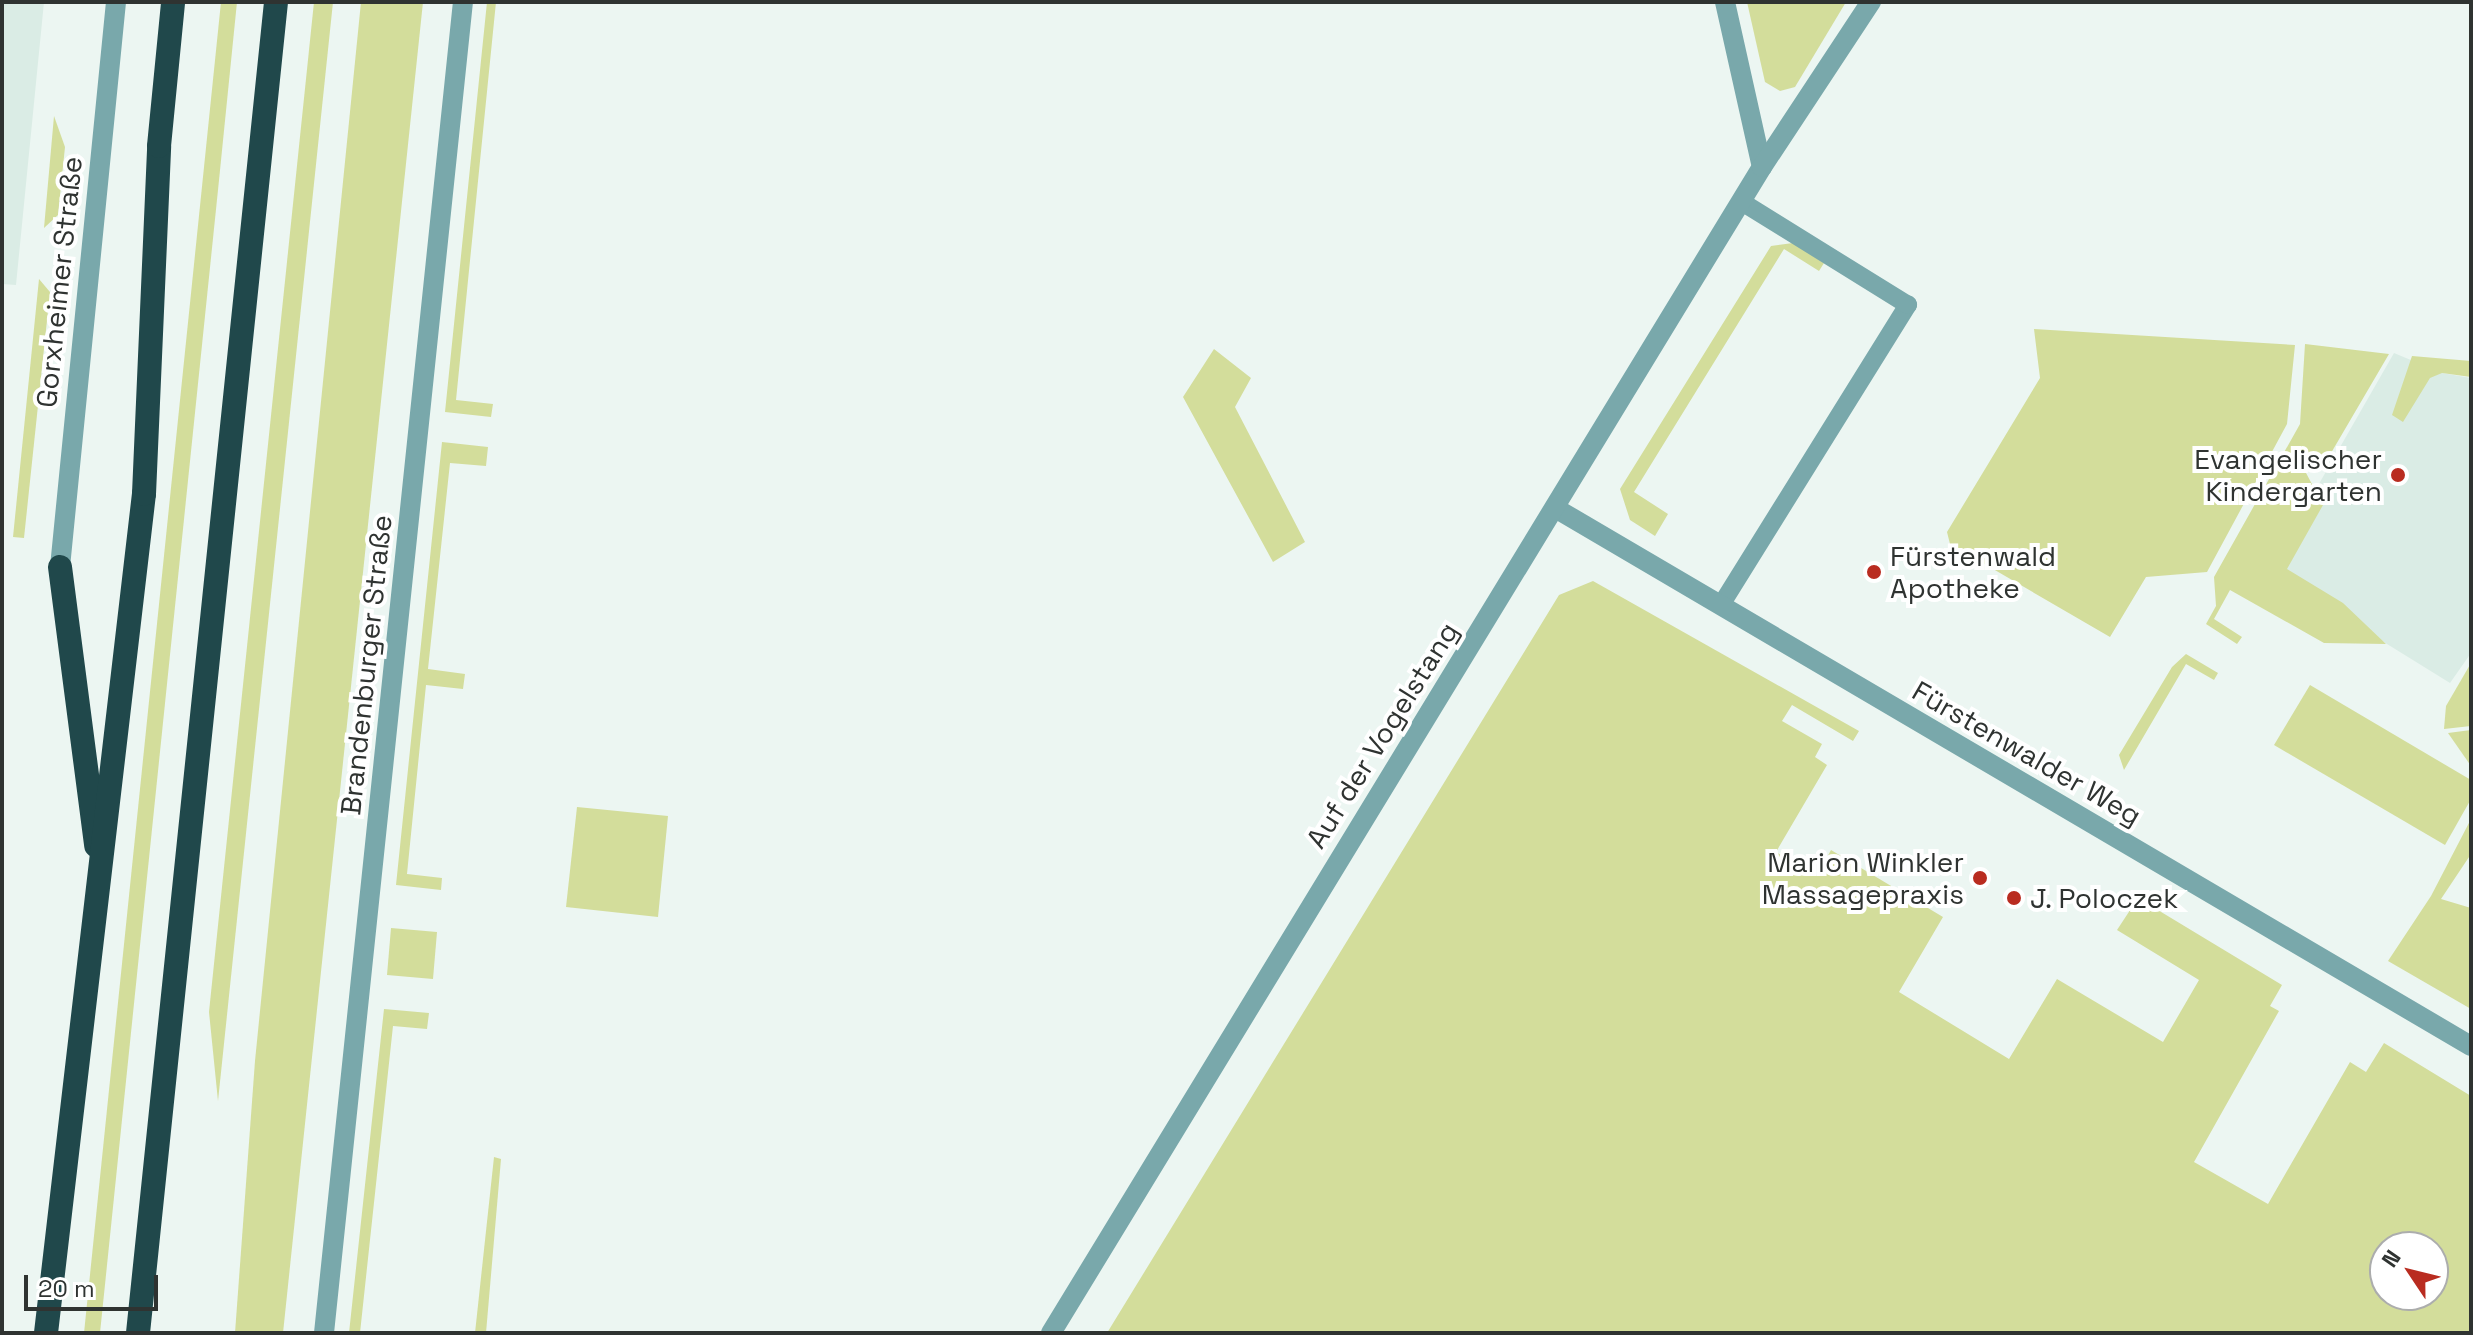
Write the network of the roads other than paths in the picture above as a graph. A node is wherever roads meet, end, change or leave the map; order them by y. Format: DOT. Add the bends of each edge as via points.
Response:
graph roads {
  1 [pos="116,2"];
  2 [pos="173,2"];
  3 [pos="276,2"];
  4 [pos="463,2"];
  5 [pos="1725,2"];
  6 [pos="1871,2"];
  7 [pos="1762,167"];
  8 [pos="1742,202"];
  9 [pos="1555,508"];
  10 [pos="60,567"];
  11 [pos="1721,605"];
  12 [pos="101,884"];
  13 [pos="2471,1046"];
  14 [pos="46,1333"];
  15 [pos="138,1333"];
  16 [pos="324,1333"];
  17 [pos="1051,1333"];
  1 -- 10 [label="street, Gorxheimer Straße"];
  2 -- 12 [label="highway" via="159,146 144,494"];
  3 -- 15 [label="highway"];
  4 -- 16 [label="street, Brandenburger Straße"];
  5 -- 7 [label="street"];
  6 -- 7 [label="street, Auf der Vogelstang"];
  7 -- 8 [label="street, Auf der Vogelstang"];
  8 -- 9 [label="street, Auf der Vogelstang"];
  8 -- 11 [label="lane" via="1908,305"];
  9 -- 11 [label="street, Fürstenwalder Weg"];
  9 -- 17 [label="street, Auf der Vogelstang"];
  10 -- 12 [label="highway"];
  11 -- 13 [label="street, Fürstenwalder Weg"];
  12 -- 14 [label="highway"];
}
